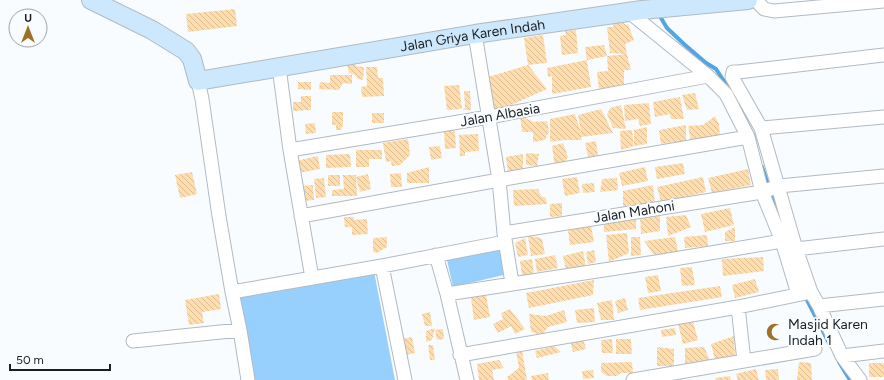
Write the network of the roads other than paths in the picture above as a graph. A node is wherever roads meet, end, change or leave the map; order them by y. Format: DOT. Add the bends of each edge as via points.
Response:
graph roads {
  1 [pos="91,0"];
  2 [pos="748,0"];
  3 [pos="756,0"];
  4 [pos="884,1"];
  5 [pos="668,5"];
  6 [pos="636,11"];
  7 [pos="475,34"];
  8 [pos="884,55"];
  9 [pos="279,67"];
  10 [pos="708,76"];
  11 [pos="198,81"];
  12 [pos="489,117"];
  13 [pos="884,117"];
  14 [pos="751,124"];
  15 [pos="748,137"];
  16 [pos="290,150"];
  17 [pos="884,176"];
  18 [pos="499,180"];
  19 [pos="778,187"];
  20 [pos="763,192"];
  21 [pos="301,216"];
  22 [pos="504,237"];
  23 [pos="884,239"];
  24 [pos="782,241"];
  25 [pos="796,249"];
  26 [pos="436,255"];
  27 [pos="382,266"];
  28 [pos="312,278"];
  29 [pos="512,284"];
  30 [pos="232,292"];
  31 [pos="805,293"];
  32 [pos="447,294"];
  33 [pos="884,299"];
  34 [pos="819,306"];
  35 [pos="738,307"];
  36 [pos="240,330"];
  37 [pos="134,341"];
  38 [pos="815,349"];
  39 [pos="884,351"];
  40 [pos="460,355"];
  41 [pos="842,356"];
  42 [pos="744,361"];
  43 [pos="248,380"];
  44 [pos="405,380"];
  45 [pos="467,380"];
  46 [pos="633,380"];
  47 [pos="860,380"];
  1 -- 11 [label="street" via="152,30 186,51 192,59"];
  2 -- 5 [label="street, Jalan Griya Karen Indah"];
  3 -- 4 [label="street" via="764,9 774,11"];
  5 -- 6 [label="street, Jalan Griya Karen Indah"];
  6 -- 7 [label="street, Jalan Griya Karen Indah"];
  6 -- 10 [label="street"];
  7 -- 9 [label="street, Jalan Griya Karen Indah"];
  7 -- 12 [label="street"];
  8 -- 14 [label="street" via="734,72 732,77"];
  9 -- 11 [label="street, Jalan Griya Karen Indah"];
  9 -- 16 [label="street"];
  10 -- 12 [label="street, Jalan Albasia"];
  10 -- 14 [label="street"];
  11 -- 30 [label="street"];
  12 -- 16 [label="street, Jalan Albasia"];
  12 -- 18 [label="street"];
  13 -- 14 [label="street"];
  14 -- 15 [label="street"];
  14 -- 19 [label="street"];
  15 -- 18 [label="street"];
  15 -- 20 [label="street"];
  16 -- 21 [label="street"];
  17 -- 19 [label="street, Jalan Mahoni"];
  18 -- 21 [label="street"];
  18 -- 22 [label="street"];
  19 -- 20 [label="street, Jalan Mahoni"];
  19 -- 25 [label="street"];
  20 -- 22 [label="street, Jalan Mahoni"];
  20 -- 24 [label="street"];
  21 -- 28 [label="street"];
  22 -- 26 [label="street, Jalan Mahoni"];
  22 -- 29 [label="street"];
  23 -- 25 [label="street"];
  24 -- 29 [label="street"];
  24 -- 31 [label="street"];
  25 -- 31 [label="street"];
  26 -- 27 [label="street, Jalan Mahoni"];
  26 -- 32 [label="street"];
  27 -- 28 [label="street, Jalan Mahoni"];
  27 -- 44 [label="street"];
  28 -- 30 [label="street, Jalan Mahoni"];
  29 -- 32 [label="street"];
  30 -- 36 [label="street"];
  31 -- 34 [label="street"];
  31 -- 35 [label="street"];
  32 -- 40 [label="street"];
  33 -- 34 [label="street"];
  34 -- 41 [label="street"];
  35 -- 40 [label="street"];
  35 -- 42 [label="street"];
  36 -- 37 [label="street"];
  36 -- 43 [label="street"];
  38 -- 42 [label="street"];
  39 -- 41 [label="street"];
  40 -- 45 [label="street"];
  41 -- 47 [label="street"];
  42 -- 46 [label="street"];
}
